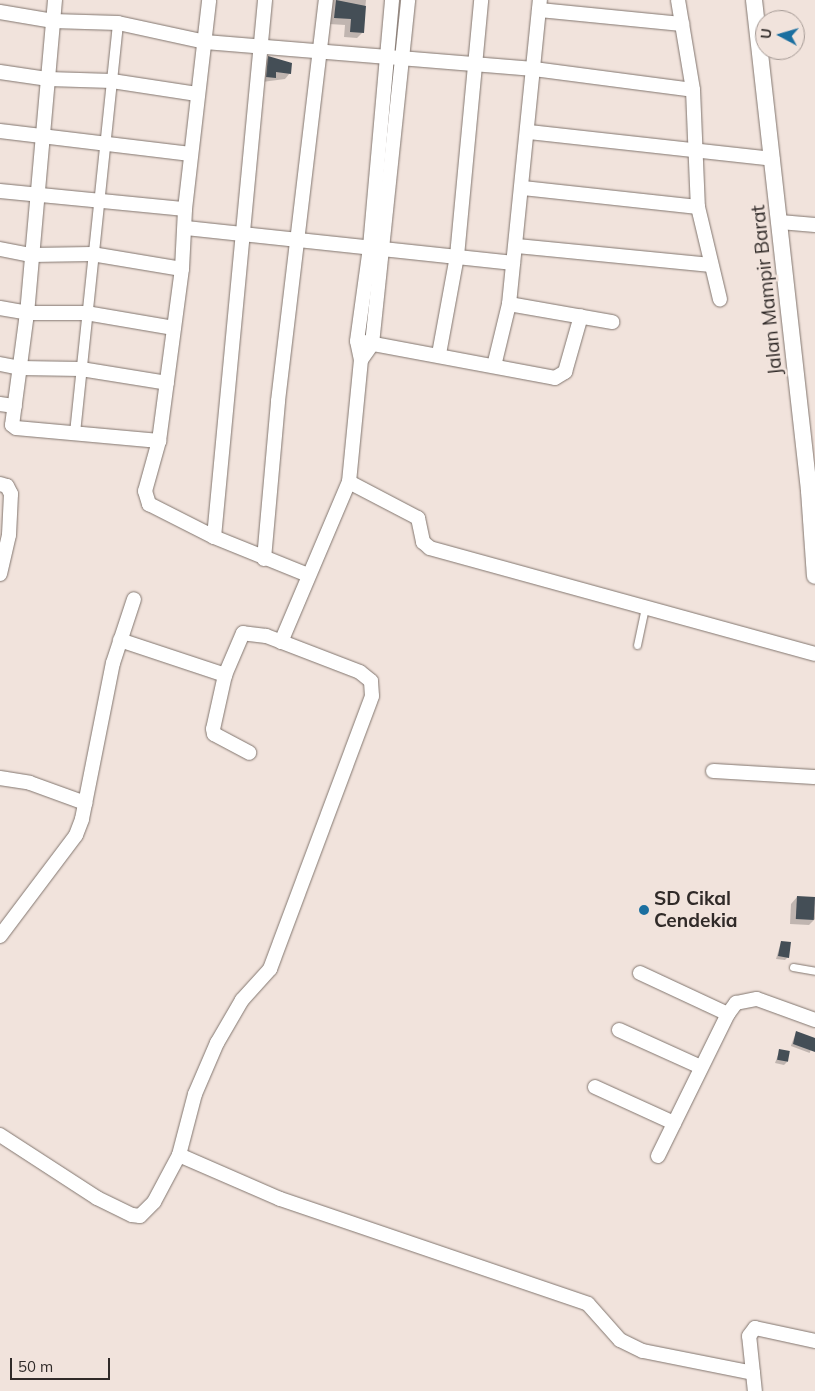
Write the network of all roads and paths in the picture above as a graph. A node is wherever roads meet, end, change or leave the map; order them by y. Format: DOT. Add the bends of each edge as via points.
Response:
graph roads {
  1 [pos="55,0"];
  2 [pos="209,0"];
  3 [pos="265,0"];
  4 [pos="326,0"];
  5 [pos="392,0"];
  6 [pos="408,0"];
  7 [pos="481,0"];
  8 [pos="678,0"];
  9 [pos="754,0"];
  10 [pos="539,5"];
  11 [pos="0,12"];
  12 [pos="53,21"];
  13 [pos="118,23"];
  14 [pos="682,24"];
  15 [pos="205,42"];
  16 [pos="260,44"];
  17 [pos="321,53"];
  18 [pos="386,55"];
  19 [pos="402,58"];
  20 [pos="475,64"];
  21 [pos="534,69"];
  22 [pos="0,72"];
  23 [pos="48,78"];
  24 [pos="112,81"];
  25 [pos="693,90"];
  26 [pos="197,94"];
  27 [pos="0,131"];
  28 [pos="529,132"];
  29 [pos="42,139"];
  30 [pos="106,143"];
  31 [pos="694,152"];
  32 [pos="191,154"];
  33 [pos="773,160"];
  34 [pos="523,188"];
  35 [pos="0,191"];
  36 [pos="38,197"];
  37 [pos="98,199"];
  38 [pos="698,207"];
  39 [pos="185,209"];
  40 [pos="780,222"];
  41 [pos="815,225"];
  42 [pos="186,228"];
  43 [pos="241,233"];
  44 [pos="299,239"];
  45 [pos="516,246"];
  46 [pos="375,247"];
  47 [pos="0,249"];
  48 [pos="92,254"];
  49 [pos="32,255"];
  50 [pos="457,256"];
  51 [pos="513,263"];
  52 [pos="711,265"];
  53 [pos="182,269"];
  54 [pos="720,299"];
  55 [pos="509,304"];
  56 [pos="0,308"];
  57 [pos="27,313"];
  58 [pos="86,313"];
  59 [pos="580,316"];
  60 [pos="612,322"];
  61 [pos="174,328"];
  62 [pos="357,341"];
  63 [pos="372,344"];
  64 [pos="439,354"];
  65 [pos="361,360"];
  66 [pos="0,364"];
  67 [pos="494,366"];
  68 [pos="20,368"];
  69 [pos="81,369"];
  70 [pos="168,383"];
  71 [pos="0,404"];
  72 [pos="15,406"];
  73 [pos="75,433"];
  74 [pos="159,442"];
  75 [pos="349,482"];
  76 [pos="0,484"];
  77 [pos="812,492"];
  78 [pos="214,537"];
  79 [pos="264,559"];
  80 [pos="0,574"];
  81 [pos="308,575"];
  82 [pos="815,576"];
  83 [pos="134,599"];
  84 [pos="645,608"];
  85 [pos="120,640"];
  86 [pos="281,642"];
  87 [pos="637,645"];
  88 [pos="815,654"];
  89 [pos="225,675"];
  90 [pos="249,754"];
  91 [pos="713,771"];
  92 [pos="815,777"];
  93 [pos="0,778"];
  94 [pos="85,803"];
  95 [pos="0,936"];
  96 [pos="793,967"];
  97 [pos="815,971"];
  98 [pos="640,973"];
  99 [pos="728,1014"];
  100 [pos="815,1020"];
  101 [pos="618,1030"];
  102 [pos="701,1067"];
  103 [pos="595,1087"];
  104 [pos="674,1123"];
  105 [pos="0,1135"];
  106 [pos="179,1155"];
  107 [pos="658,1156"];
  108 [pos="815,1341"];
  109 [pos="753,1373"];
  110 [pos="755,1391"];
  1 -- 12 [label="street"];
  2 -- 15 [label="street"];
  3 -- 16 [label="street"];
  4 -- 17 [label="street"];
  5 -- 18 [label="street"];
  6 -- 19 [label="street"];
  7 -- 20 [label="street"];
  8 -- 14 [label="street"];
  9 -- 33 [label="street, Jalan Mampir Barat"];
  10 -- 14 [label="street"];
  10 -- 21 [label="street"];
  11 -- 12 [label="street"];
  12 -- 13 [label="street"];
  12 -- 23 [label="street"];
  13 -- 15 [label="street"];
  13 -- 24 [label="street"];
  14 -- 25 [label="street"];
  15 -- 16 [label="street"];
  15 -- 26 [label="street"];
  16 -- 17 [label="street"];
  16 -- 43 [label="street"];
  17 -- 18 [label="street"];
  17 -- 44 [label="street"];
  18 -- 19 [label="street"];
  18 -- 46 [label="street"];
  19 -- 20 [label="street"];
  19 -- 46 [label="street"];
  20 -- 21 [label="street"];
  20 -- 50 [label="street"];
  21 -- 25 [label="street"];
  21 -- 28 [label="street"];
  22 -- 23 [label="street"];
  23 -- 24 [label="street"];
  23 -- 29 [label="street"];
  24 -- 26 [label="street"];
  24 -- 30 [label="street"];
  25 -- 31 [label="street"];
  26 -- 32 [label="street"];
  27 -- 29 [label="street"];
  28 -- 31 [label="street"];
  28 -- 34 [label="street"];
  29 -- 30 [label="street"];
  29 -- 36 [label="street"];
  30 -- 32 [label="street"];
  30 -- 37 [label="street"];
  31 -- 33 [label="street"];
  31 -- 38 [label="street"];
  32 -- 39 [label="street"];
  33 -- 40 [label="street, Jalan Mampir Barat"];
  34 -- 38 [label="street"];
  34 -- 45 [label="street"];
  35 -- 36 [label="street"];
  36 -- 37 [label="street"];
  36 -- 49 [label="street"];
  37 -- 39 [label="street"];
  37 -- 48 [label="street"];
  38 -- 52 [label="street"];
  39 -- 42 [label="street"];
  40 -- 41 [label="street"];
  40 -- 77 [label="street, Jalan Mampir Barat"];
  42 -- 43 [label="street"];
  42 -- 53 [label="street"];
  43 -- 44 [label="street"];
  43 -- 78 [label="street"];
  44 -- 46 [label="street"];
  44 -- 79 [label="street" via="278,401"];
  45 -- 51 [label="street"];
  45 -- 52 [label="street"];
  46 -- 50 [label="street"];
  46 -- 62 [label="street"];
  46 -- 63 [label="street"];
  47 -- 49 [label="street"];
  48 -- 49 [label="street"];
  48 -- 53 [label="street"];
  48 -- 58 [label="street"];
  49 -- 57 [label="street"];
  50 -- 51 [label="street"];
  50 -- 64 [label="street"];
  51 -- 55 [label="street"];
  52 -- 54 [label="street"];
  53 -- 61 [label="street"];
  55 -- 59 [label="street"];
  55 -- 67 [label="street"];
  56 -- 57 [label="street"];
  57 -- 58 [label="street"];
  57 -- 68 [label="street"];
  58 -- 61 [label="street"];
  58 -- 69 [label="street"];
  59 -- 60 [label="street"];
  59 -- 67 [label="street" via="565,372 561,376"];
  61 -- 70 [label="street"];
  62 -- 63 [label="street"];
  62 -- 65 [label="street"];
  63 -- 64 [label="street"];
  63 -- 65 [label="street"];
  64 -- 67 [label="street"];
  65 -- 75 [label="street"];
  66 -- 68 [label="street"];
  68 -- 69 [label="street"];
  68 -- 72 [label="street"];
  69 -- 70 [label="street"];
  69 -- 73 [label="street"];
  70 -- 74 [label="street"];
  71 -- 72 [label="street"];
  72 -- 73 [label="street" via="12,423 16,428"];
  73 -- 74 [label="street"];
  74 -- 78 [label="street" via="146,501"];
  75 -- 81 [label="street"];
  75 -- 84 [label="street" via="418,518 423,542 430,548"];
  76 -- 80 [label="street" via="7,486 11,494 9,535"];
  77 -- 82 [label="street, Jalan Mampir Barat"];
  78 -- 79 [label="street"];
  79 -- 81 [label="street"];
  81 -- 86 [label="street"];
  83 -- 85 [label="street"];
  84 -- 87 [label="lane"];
  84 -- 88 [label="street"];
  85 -- 89 [label="street"];
  85 -- 94 [label="street"];
  86 -- 89 [label="street" via="256,633 243,633"];
  86 -- 106 [label="street" via="360,672 374,688 270,969 242,1000 217,1043 195,1094"];
  89 -- 90 [label="street" via="214,734"];
  91 -- 92 [label="street"];
  93 -- 94 [label="street" via="30,784"];
  94 -- 95 [label="street" via="76,835"];
  96 -- 97 [label="lane"];
  98 -- 99 [label="street"];
  99 -- 100 [label="street" via="736,1003 757,999"];
  99 -- 102 [label="street"];
  101 -- 102 [label="street"];
  102 -- 104 [label="street"];
  103 -- 104 [label="street"];
  104 -- 107 [label="street"];
  105 -- 106 [label="street" via="97,1198 140,1216 154,1202"];
  106 -- 109 [label="street" via="280,1199 588,1304 630,1347"];
  108 -- 109 [label="street" via="755,1328 749,1336"];
  109 -- 110 [label="street"];
}
